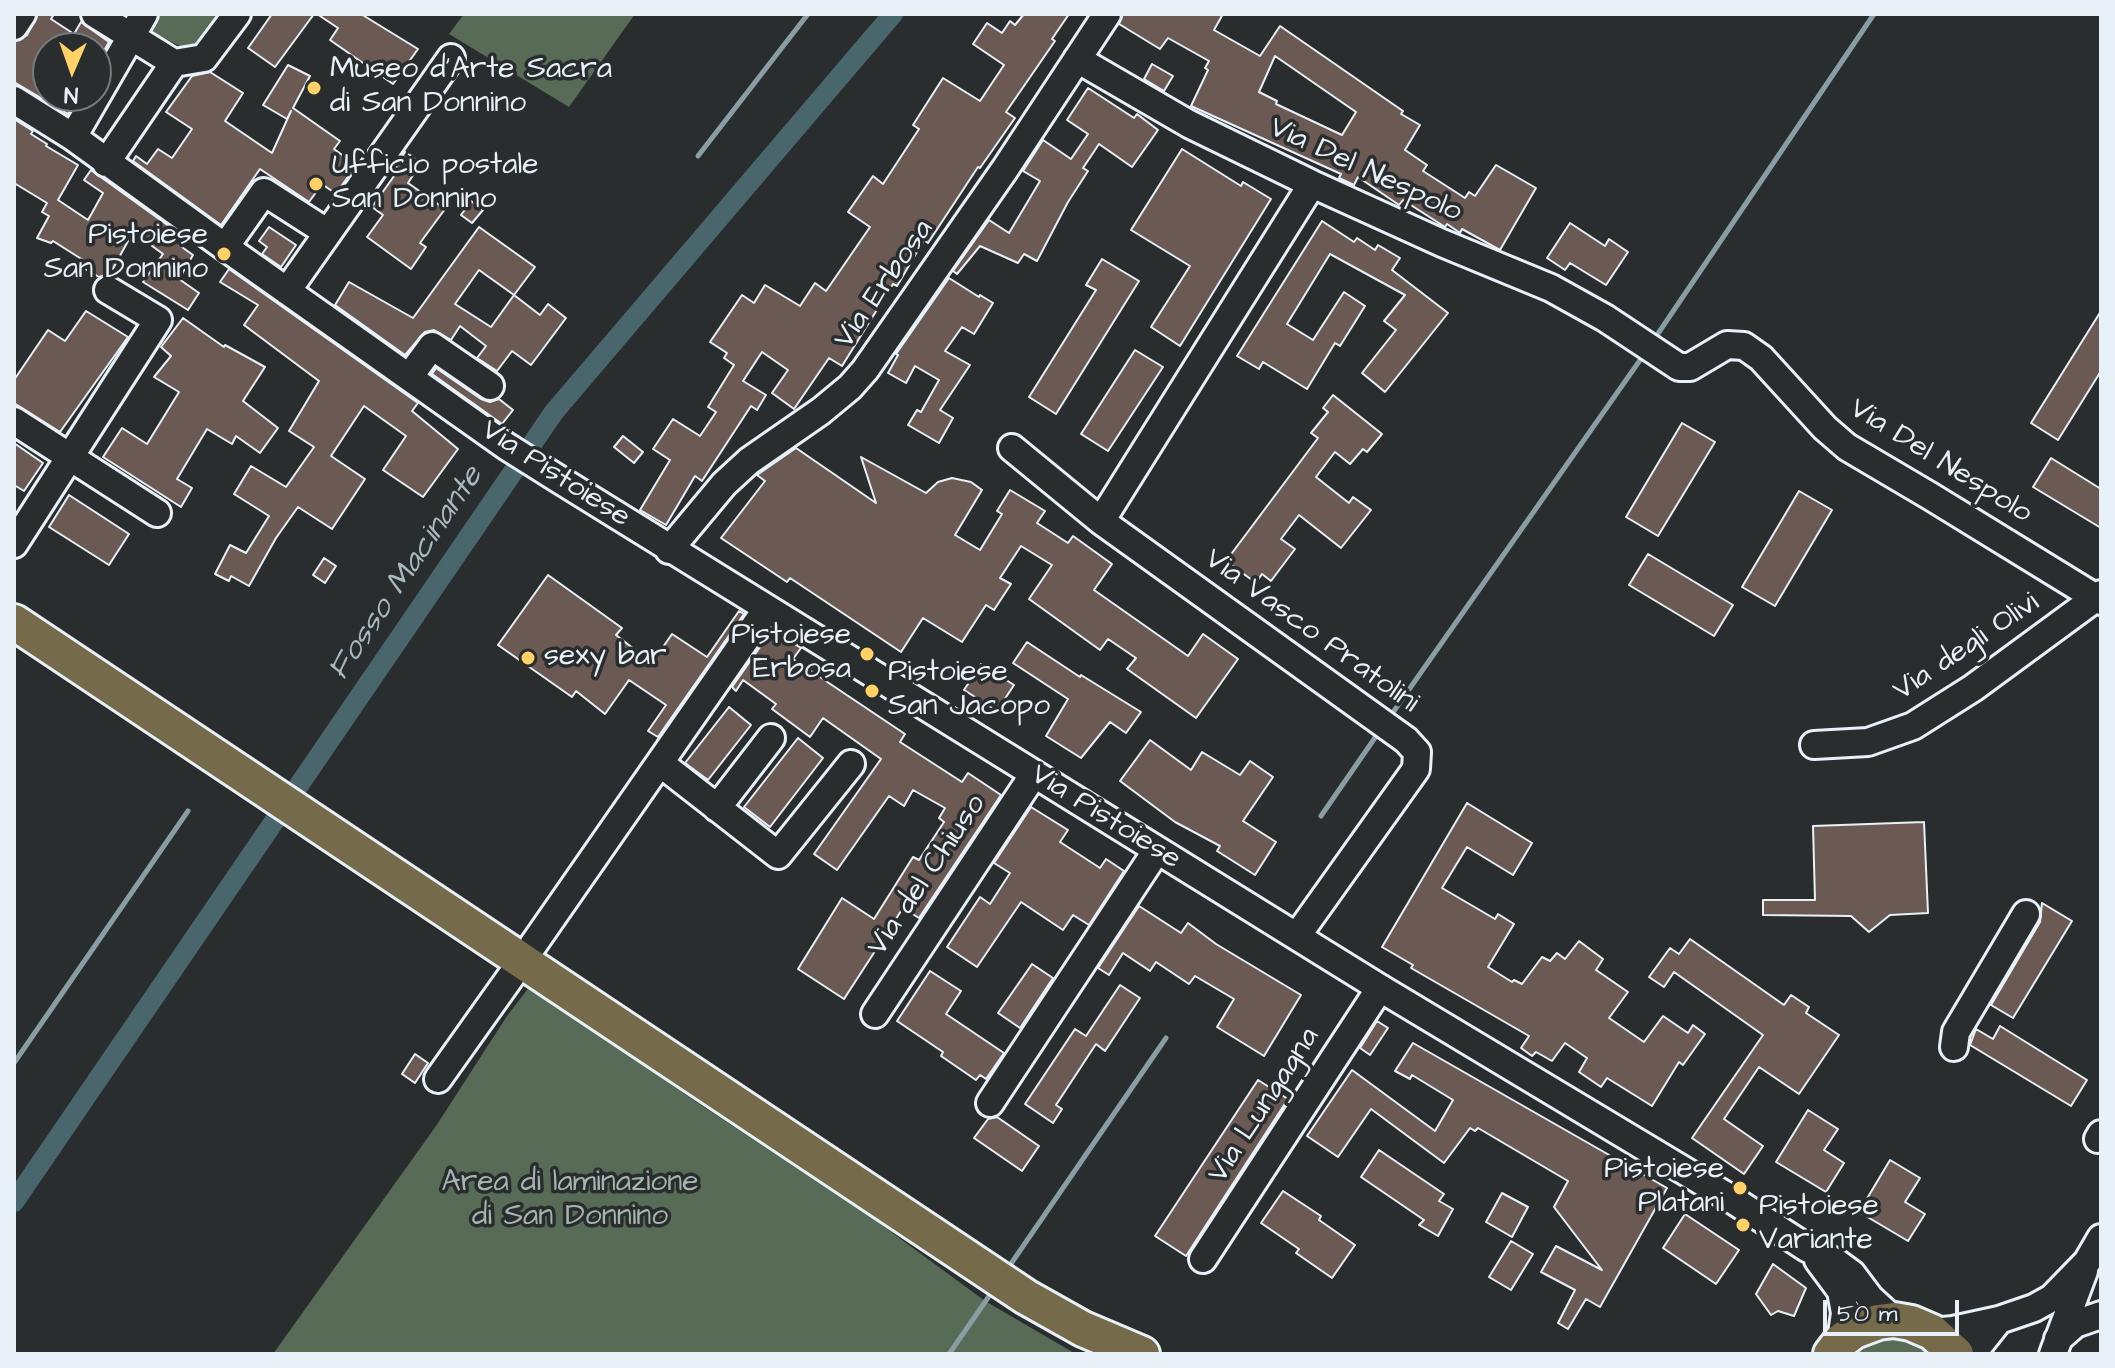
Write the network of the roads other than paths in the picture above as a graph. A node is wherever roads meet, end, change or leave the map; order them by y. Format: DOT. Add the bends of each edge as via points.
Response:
graph roads {
  1 [pos="22,14"];
  2 [pos="95,14"];
  3 [pos="237,14"];
  4 [pos="1107,14"];
  5 [pos="137,25"];
  6 [pos="14,26"];
  7 [pos="451,58"];
  8 [pos="1077,59"];
  9 [pos="174,63"];
  10 [pos="14,100"];
  11 [pos="77,130"];
  12 [pos="112,154"];
  13 [pos="1312,184"];
  14 [pos="328,233"];
  15 [pos="225,247"];
  16 [pos="108,290"];
  17 [pos="287,291"];
  18 [pos="410,376"];
  19 [pos="490,386"];
  20 [pos="14,421"];
  21 [pos="1012,448"];
  22 [pos="71,457"];
  23 [pos="157,513"];
  24 [pos="1101,521"];
  25 [pos="14,544"];
  26 [pos="669,550"];
  27 [pos="2099,598"];
  28 [pos="766,610"];
  29 [pos="14,622"];
  30 [pos="771,738"];
  31 [pos="1814,745"];
  32 [pos="660,763"];
  33 [pos="851,764"];
  34 [pos="1034,774"];
  35 [pos="717,808"];
  36 [pos="1157,850"];
  37 [pos="2026,914"];
  38 [pos="1297,936"];
  39 [pos="533,945"];
  40 [pos="514,972"];
  41 [pos="1380,988"];
  42 [pos="875,1014"];
  43 [pos="1954,1047"];
  44 [pos="438,1079"];
  45 [pos="990,1103"];
  46 [pos="2101,1238"];
  47 [pos="1807,1248"];
  48 [pos="1203,1259"];
  49 [pos="2094,1266"];
  50 [pos="2101,1315"];
  51 [pos="1894,1320"];
  52 [pos="1999,1320"];
  53 [pos="1944,1343"];
  54 [pos="2055,1346"];
  55 [pos="1836,1347"];
  56 [pos="1142,1354"];
  57 [pos="1972,1354"];
  1 -- 6 [label="street"];
  2 -- 5 [label="street"];
  3 -- 9 [label="street" via="204,58"];
  4 -- 8 [label="street, Via Erbosa"];
  5 -- 9 [label="street"];
  5 -- 11 [label="street"];
  7 -- 14 [label="street"];
  8 -- 13 [label="street, Via Del Nespolo" via="1189,124"];
  8 -- 26 [label="street, Via Erbosa" via="865,370 821,411 740,469"];
  9 -- 12 [label="street"];
  10 -- 11 [label="street, Via Pistoiese"];
  11 -- 12 [label="street, Via Pistoiese"];
  12 -- 15 [label="street, Via Pistoiese"];
  13 -- 24 [label="street"];
  13 -- 27 [label="street, Via Del Nespolo" via="1541,283 1683,368 1730,344 1744,346 1856,454"];
  14 -- 15 [label="street" via="264,192"];
  14 -- 17 [label="street"];
  15 -- 17 [label="street, Via Pistoiese"];
  16 -- 22 [label="street" via="158,320"];
  17 -- 18 [label="street, Via Pistoiese"];
  18 -- 19 [label="street, Via Pistoiese" via="432,346"];
  18 -- 26 [label="street, Via Pistoiese" via="506,446"];
  20 -- 22 [label="street"];
  21 -- 24 [label="street, Via Vasco Pratolini"];
  22 -- 23 [label="street"];
  22 -- 25 [label="street"];
  24 -- 38 [label="street, Via Vasco Pratolini" via="1415,747 1416,769"];
  26 -- 28 [label="street, Via Pistoiese"];
  27 -- 31 [label="street, Via degli Olivi" via="1913,726 1868,742"];
  28 -- 32 [label="street"];
  28 -- 34 [label="street, Via Pistoiese"];
  29 -- 56 [label="main road" via="1026,1297"];
  30 -- 35 [label="street"];
  32 -- 35 [label="street"];
  32 -- 39 [label="street"];
  33 -- 35 [label="street" via="778,855"];
  34 -- 36 [label="street, Via Pistoiese"];
  34 -- 42 [label="street, Via del Chiuso"];
  36 -- 38 [label="street, Via Pistoiese"];
  36 -- 45 [label="street"];
  37 -- 43 [label="street" via="1956,1032"];
  38 -- 41 [label="street, Via Pistoiese"];
  40 -- 44 [label="street"];
  41 -- 47 [label="street, Via Pistoiese"];
  41 -- 48 [label="street, Via Lungagna"];
  46 -- 49 [label="street"];
  47 -- 51 [label="street, Via Pistoiese" via="1846,1269"];
  47 -- 55 [label="street, Via Pistoiese" via="1841,1291 1845,1313"];
  49 -- 52 [label="street" via="2052,1298"];
  49 -- 54 [label="street"];
  50 -- 54 [label="street" via="2075,1324"];
  51 -- 53 [label="main road, Via Pistoiese" via="1911,1323"];
  51 -- 55 [label="main road, Via Pistoiese" via="1861,1328"];
  52 -- 53 [label="street" via="1953,1330"];
  52 -- 57 [label="street"];
}
